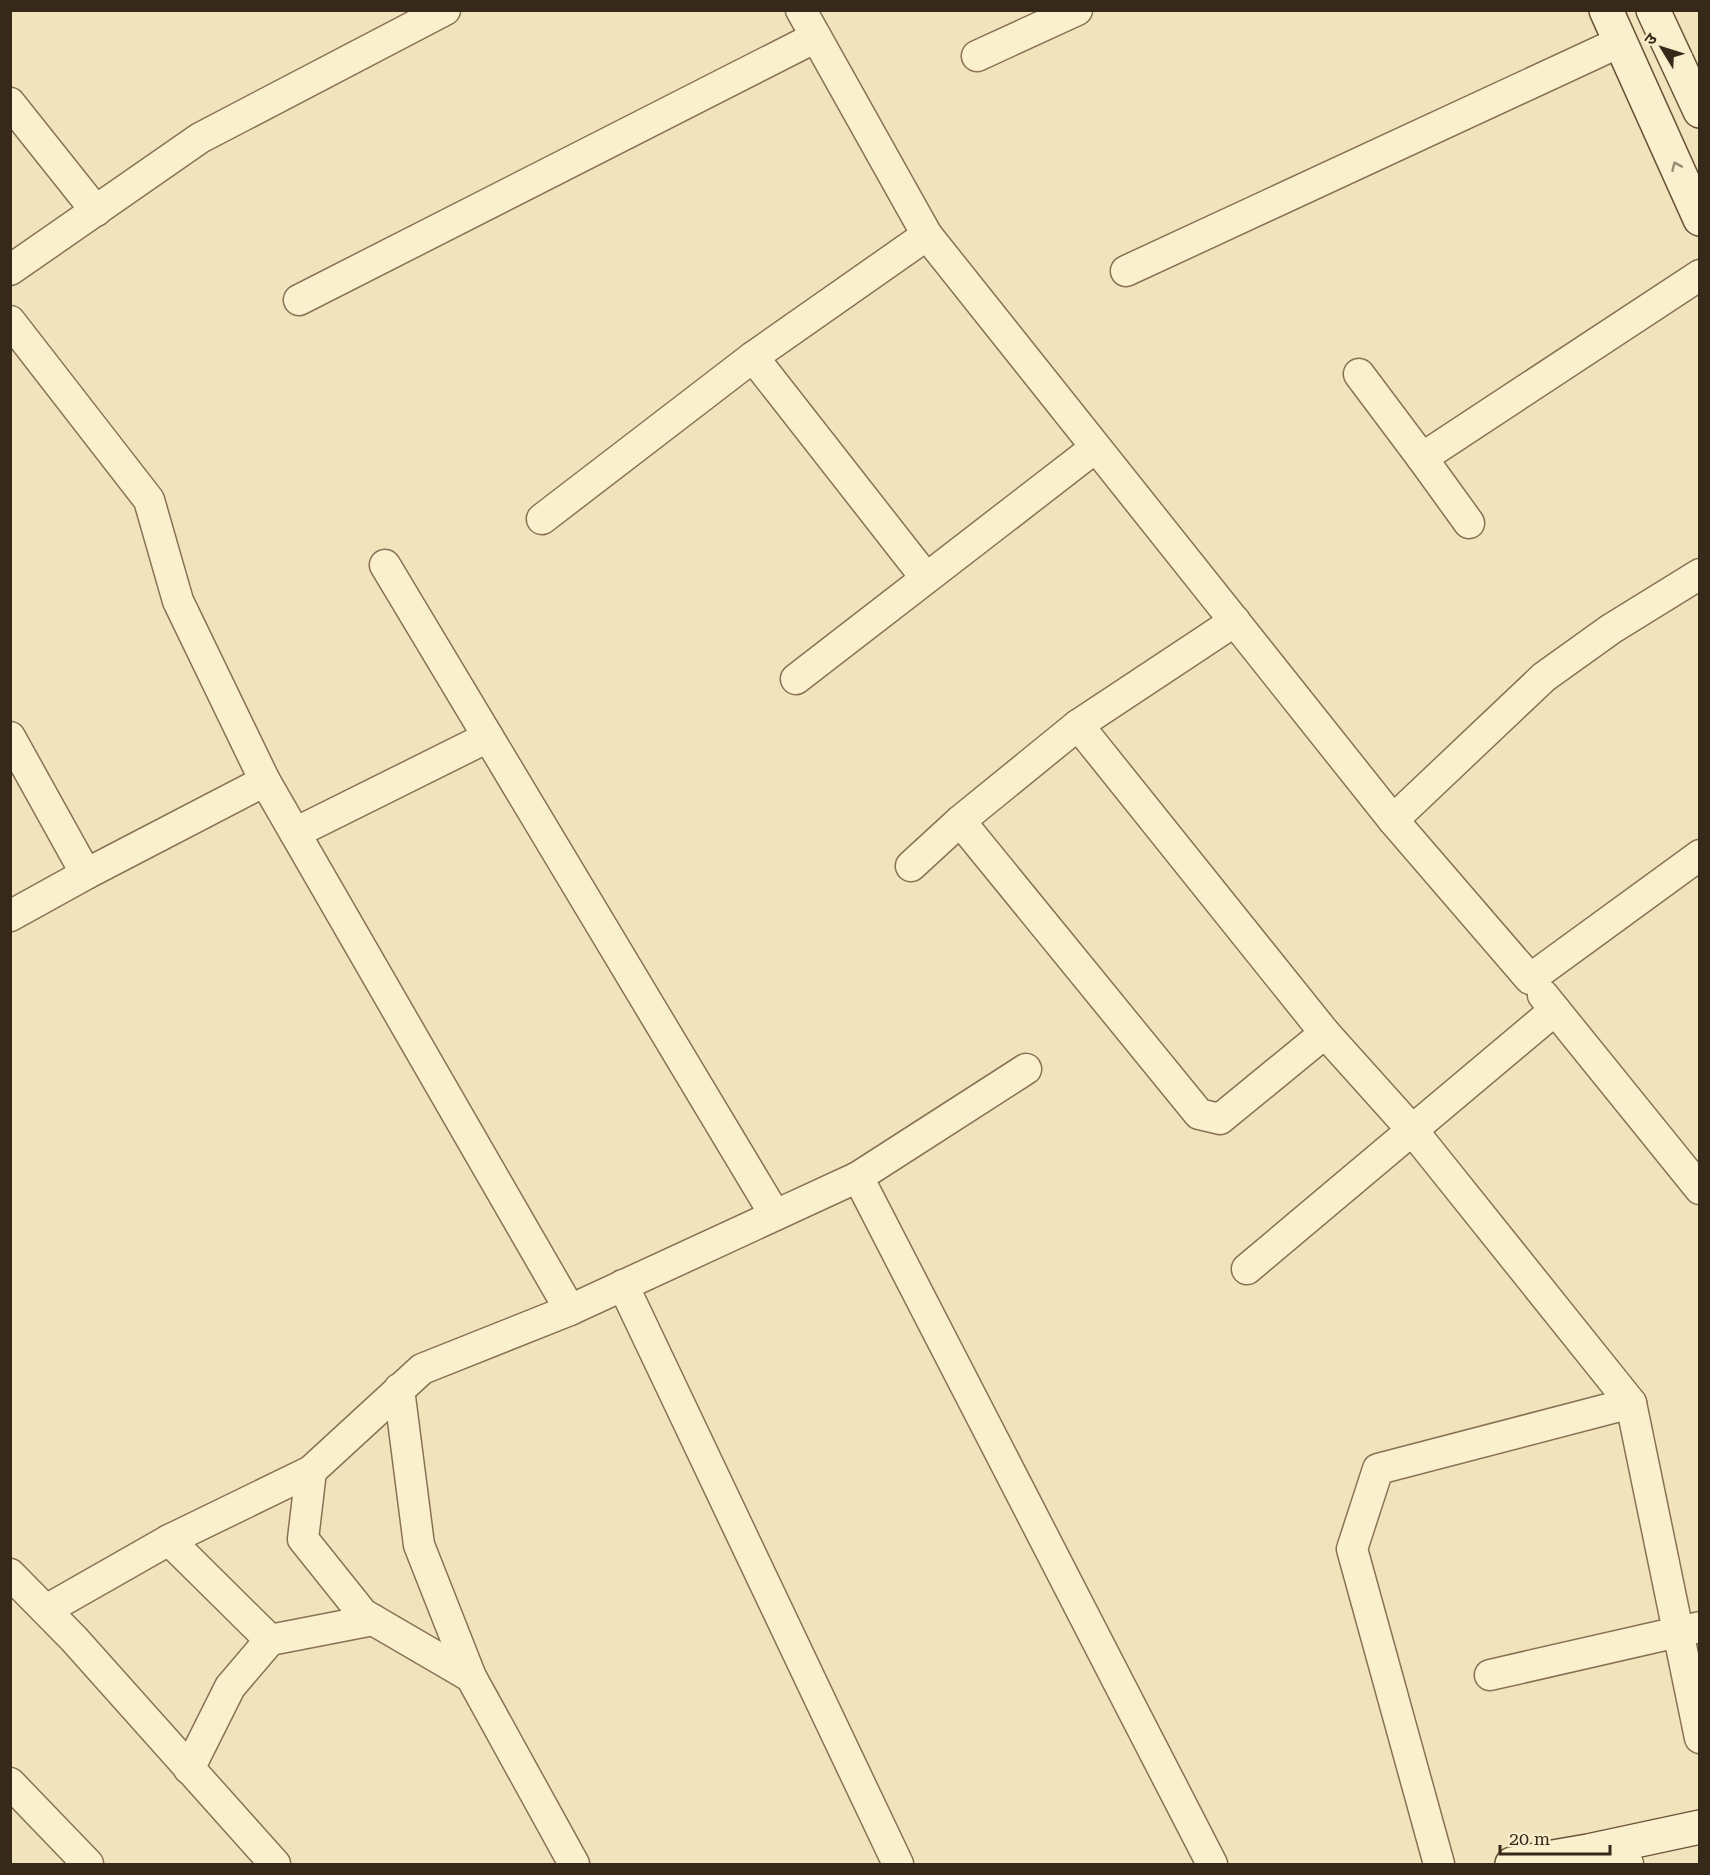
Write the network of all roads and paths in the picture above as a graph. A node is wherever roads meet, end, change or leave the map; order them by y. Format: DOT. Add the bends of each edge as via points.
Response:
graph roads {
  1 [pos="445,10"];
  2 [pos="801,10"];
  3 [pos="1077,10"];
  4 [pos="1606,10"];
  5 [pos="1653,10"];
  6 [pos="816,37"];
  7 [pos="1620,42"];
  8 [pos="976,56"];
  9 [pos="10,103"];
  10 [pos="1700,111"];
  11 [pos="96,211"];
  12 [pos="1700,219"];
  13 [pos="927,235"];
  14 [pos="10,270"];
  15 [pos="1126,271"];
  16 [pos="1700,275"];
  17 [pos="299,300"];
  18 [pos="10,321"];
  19 [pos="753,357"];
  20 [pos="1359,374"];
  21 [pos="1095,448"];
  22 [pos="1422,458"];
  23 [pos="542,519"];
  24 [pos="1469,523"];
  25 [pos="385,566"];
  26 [pos="1700,574"];
  27 [pos="926,578"];
  28 [pos="1235,621"];
  29 [pos="796,679"];
  30 [pos="1078,725"];
  31 [pos="10,737"];
  32 [pos="488,737"];
  33 [pos="265,782"];
  34 [pos="1393,820"];
  35 [pos="960,821"];
  36 [pos="295,833"];
  37 [pos="1700,855"];
  38 [pos="911,866"];
  39 [pos="86,874"];
  40 [pos="10,916"];
  41 [pos="1530,979"];
  42 [pos="1555,1010"];
  43 [pos="1324,1033"];
  44 [pos="1026,1069"];
  45 [pos="1413,1131"];
  46 [pos="858,1177"];
  47 [pos="1700,1189"];
  48 [pos="775,1215"];
  49 [pos="1247,1269"];
  50 [pos="623,1285"];
  51 [pos="570,1310"];
  52 [pos="399,1389"];
  53 [pos="1631,1403"];
  54 [pos="310,1471"];
  55 [pos="169,1540"];
  56 [pos="10,1574"];
  57 [pos="46,1610"];
  58 [pos="374,1620"];
  59 [pos="1688,1630"];
  60 [pos="270,1640"];
  61 [pos="1490,1676"];
  62 [pos="471,1677"];
  63 [pos="1700,1738"];
  64 [pos="189,1769"];
  65 [pos="10,1783"];
  66 [pos="1700,1827"];
  67 [pos="1624,1854"];
  68 [pos="88,1864"];
  69 [pos="274,1864"];
  70 [pos="574,1864"];
  71 [pos="898,1864"];
  72 [pos="1212,1864"];
  73 [pos="1439,1864"];
  74 [pos="1512,1864"];
  1 -- 11 [label="street" via="200,138"];
  2 -- 6 [label="street"];
  3 -- 8 [label="street"];
  4 -- 7 [label="main road"];
  5 -- 10 [label="main road"];
  6 -- 13 [label="street"];
  6 -- 17 [label="street"];
  12 -- 7 [label="main road, one-way"];
  7 -- 15 [label="street"];
  9 -- 11 [label="street"];
  11 -- 14 [label="street"];
  13 -- 19 [label="street"];
  13 -- 21 [label="street"];
  16 -- 22 [label="street"];
  18 -- 33 [label="street" via="149,500 178,601"];
  19 -- 23 [label="street"];
  19 -- 27 [label="street"];
  20 -- 22 [label="street"];
  21 -- 27 [label="street"];
  21 -- 28 [label="street"];
  22 -- 24 [label="street"];
  25 -- 32 [label="street"];
  26 -- 34 [label="street" via="1611,629 1544,677"];
  27 -- 29 [label="street"];
  28 -- 30 [label="street"];
  28 -- 34 [label="street"];
  30 -- 35 [label="street"];
  30 -- 43 [label="street"];
  31 -- 39 [label="street"];
  32 -- 36 [label="street"];
  32 -- 48 [label="street"];
  33 -- 36 [label="street"];
  33 -- 39 [label="street"];
  34 -- 41 [label="street"];
  35 -- 38 [label="street"];
  35 -- 43 [label="street" via="1198,1114 1220,1119"];
  36 -- 51 [label="street"];
  37 -- 41 [label="street"];
  39 -- 40 [label="street"];
  41 -- 42 [label="street"];
  42 -- 45 [label="street"];
  42 -- 47 [label="street"];
  43 -- 45 [label="street"];
  44 -- 46 [label="street"];
  45 -- 49 [label="street"];
  45 -- 53 [label="street"];
  46 -- 48 [label="street"];
  46 -- 72 [label="street"];
  48 -- 50 [label="street"];
  50 -- 51 [label="street"];
  50 -- 71 [label="street"];
  51 -- 52 [label="street" via="422,1369"];
  52 -- 54 [label="street"];
  52 -- 62 [label="street" via="419,1545"];
  53 -- 59 [label="street"];
  53 -- 73 [label="street" via="1378,1469 1352,1549"];
  54 -- 55 [label="street"];
  54 -- 58 [label="street" via="303,1539 363,1614"];
  55 -- 57 [label="street"];
  55 -- 60 [label="street"];
  56 -- 57 [label="street"];
  57 -- 64 [label="street"];
  58 -- 60 [label="street"];
  58 -- 62 [label="street"];
  59 -- 61 [label="street"];
  59 -- 63 [label="street"];
  60 -- 64 [label="street" via="230,1688"];
  62 -- 70 [label="street"];
  64 -- 69 [label="street"];
  65 -- 68 [label="street"];
  66 -- 67 [label="main road"];
  67 -- 74 [label="main road"];
}
